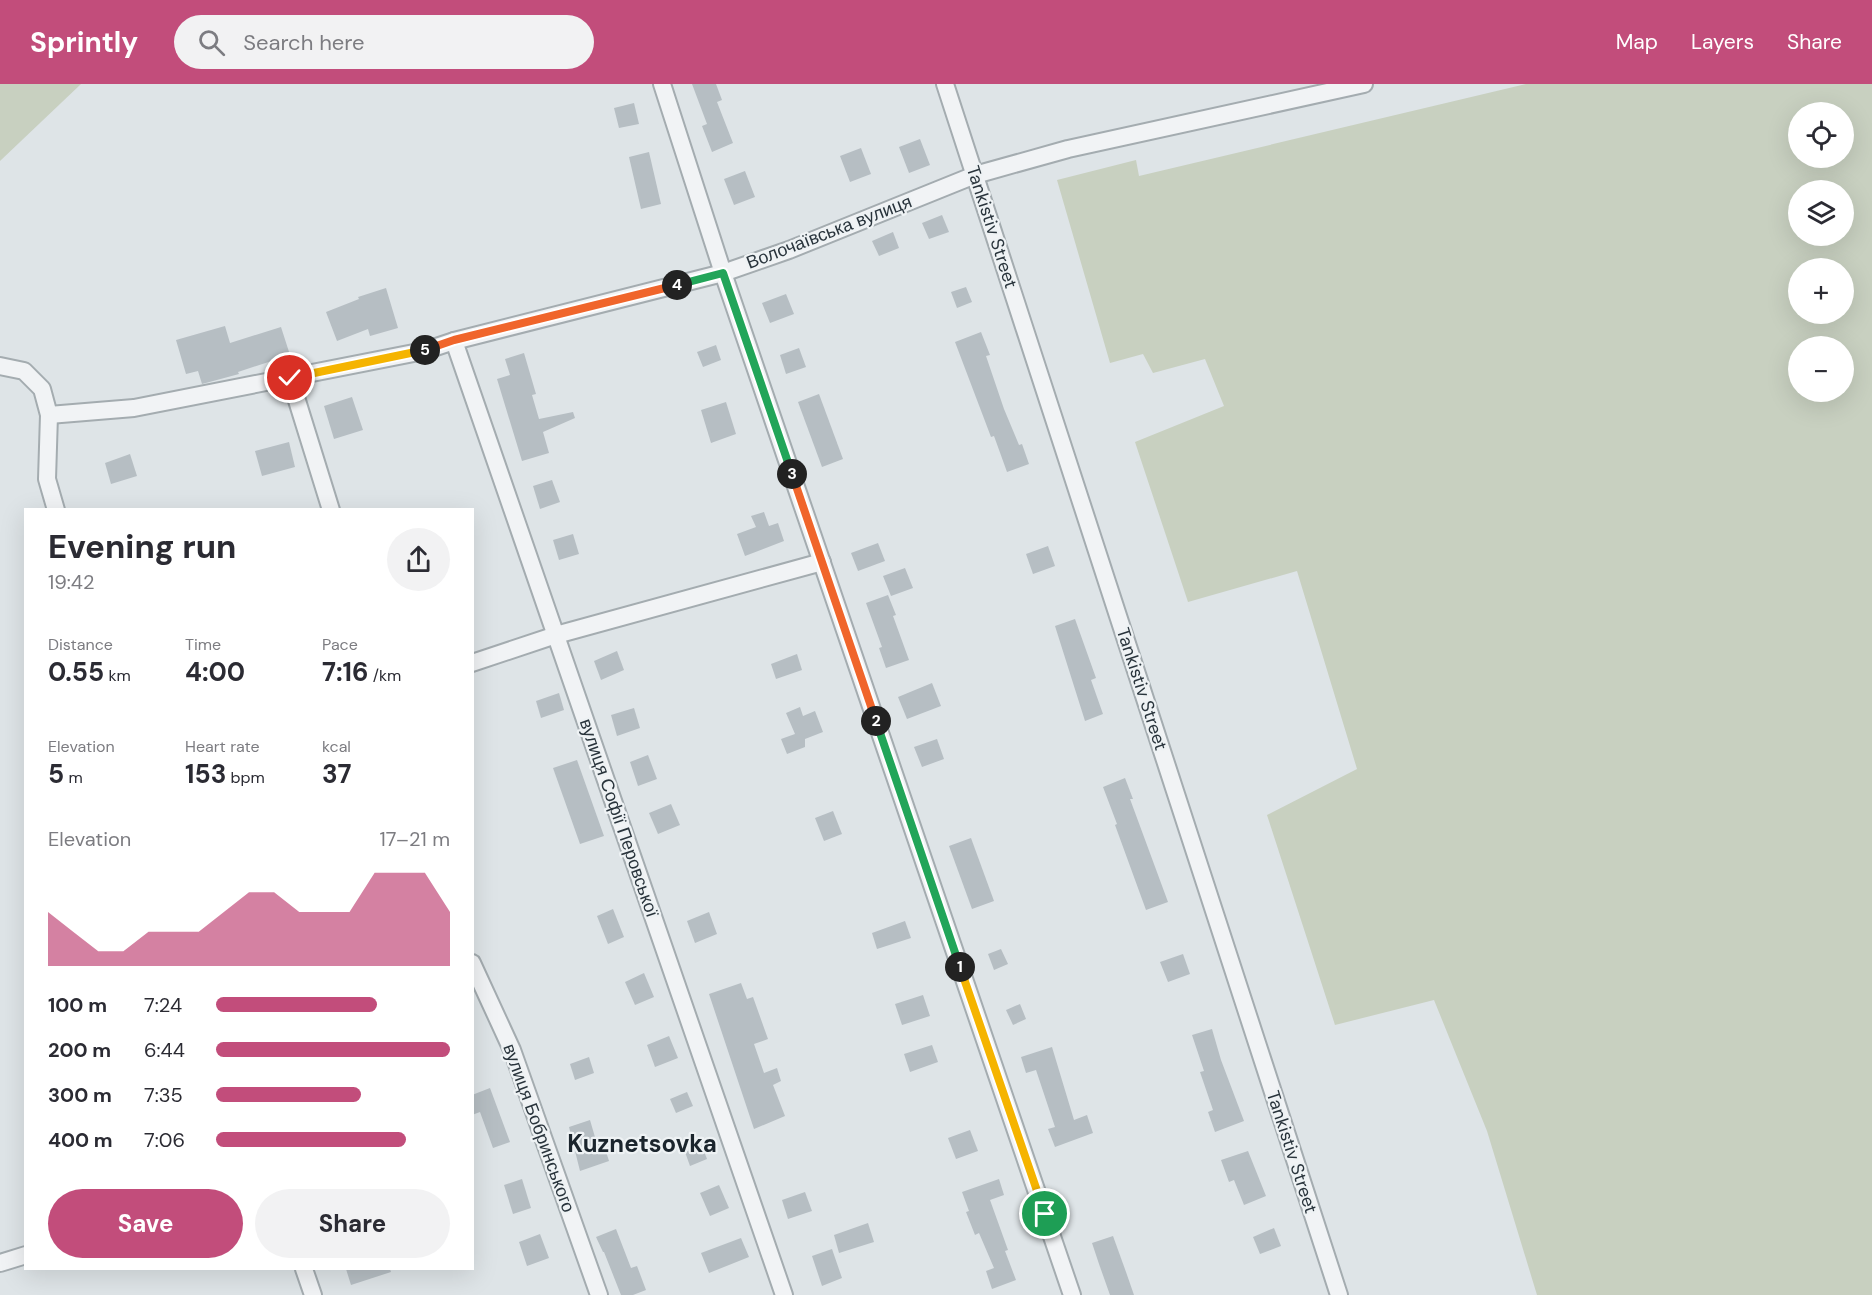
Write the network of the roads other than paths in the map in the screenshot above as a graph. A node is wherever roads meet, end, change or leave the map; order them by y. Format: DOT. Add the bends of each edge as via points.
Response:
graph roads {
  1 [pos="662,84"];
  2 [pos="945,84"];
  3 [pos="1364,84"];
  4 [pos="975,175"];
  5 [pos="723,273"];
  6 [pos="454,340"];
  7 [pos="0,366"];
  8 [pos="290,378"];
  9 [pos="48,415"];
  10 [pos="55,508"];
  11 [pos="330,508"];
  12 [pos="822,562"];
  13 [pos="556,635"];
  14 [pos="474,662"];
  15 [pos="474,967"];
  16 [pos="24,1256"];
  17 [pos="0,1263"];
  18 [pos="304,1270"];
  19 [pos="313,1295"];
  20 [pos="599,1295"];
  21 [pos="784,1295"];
  22 [pos="1072,1295"];
  23 [pos="1339,1295"];
  1 -- 5 [label="street"];
  2 -- 4 [label="street, Tankistiv Street"];
  3 -- 4 [label="street, Волочаївська вулиця" via="1068,149"];
  4 -- 5 [label="street, Волочаївська вулиця"];
  4 -- 23 [label="street, Tankistiv Street"];
  5 -- 6 [label="street, Волочаївська вулиця"];
  5 -- 12 [label="street"];
  6 -- 8 [label="street, Волочаївська вулиця" via="424,351"];
  6 -- 13 [label="street, вулиця Софії Перовської"];
  7 -- 9 [label="street" via="24,371 42,389"];
  8 -- 9 [label="street, Волочаївська вулиця" via="134,408"];
  8 -- 11 [label="street"];
  9 -- 10 [label="street" via="47,479"];
  12 -- 13 [label="street"];
  12 -- 22 [label="street"];
  13 -- 14 [label="street"];
  13 -- 21 [label="street, вулиця Софії Перовської"];
  15 -- 20 [label="street, вулиця Бобринського" via="512,1050"];
  16 -- 17 [label="street"];
  18 -- 19 [label="street"];
}
